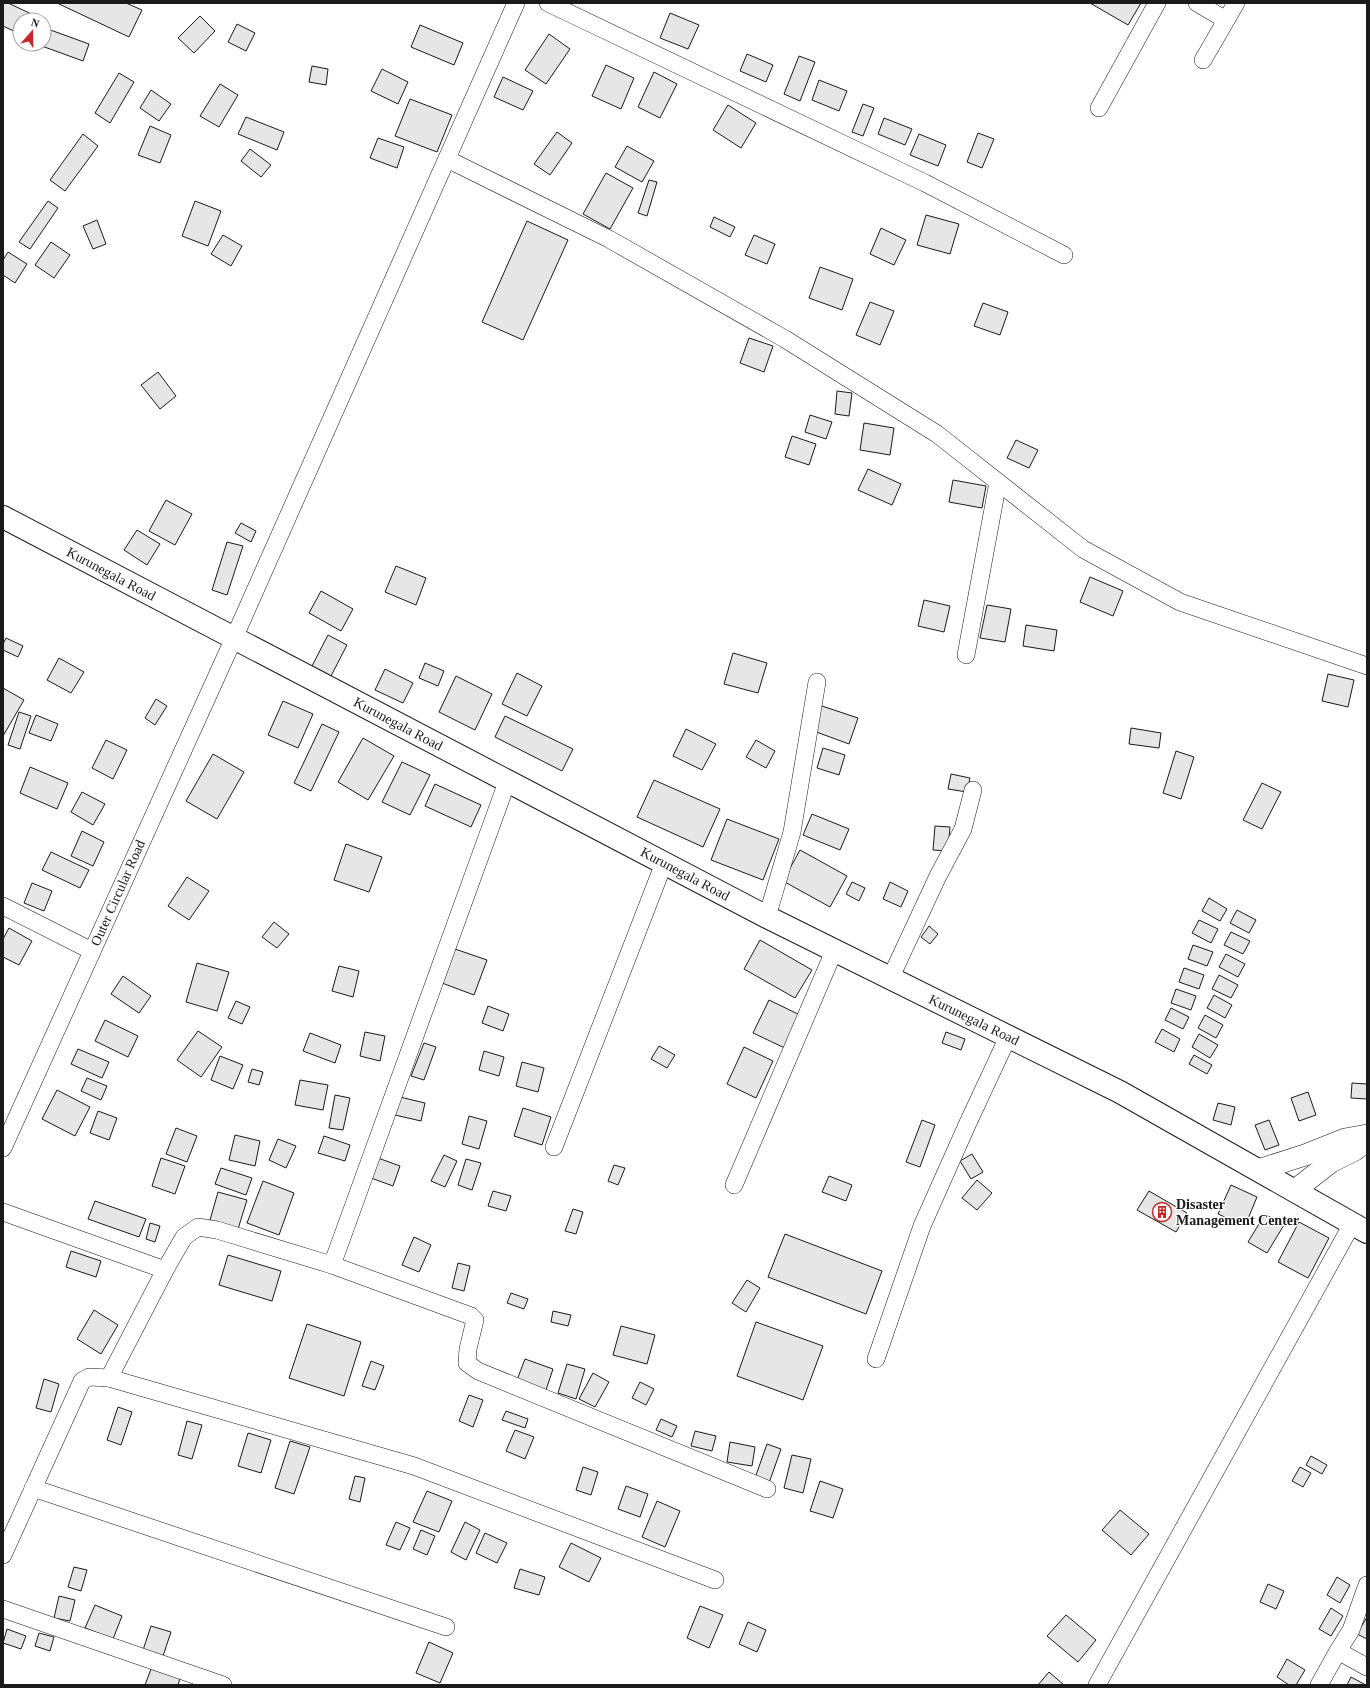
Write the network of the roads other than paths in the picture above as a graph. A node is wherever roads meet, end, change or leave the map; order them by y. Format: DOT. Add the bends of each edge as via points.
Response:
graph roads {
  1 [pos="516,3"];
  2 [pos="548,3"];
  3 [pos="1156,3"];
  4 [pos="1197,3"];
  5 [pos="1236,3"];
  6 [pos="1226,20"];
  7 [pos="1203,60"];
  8 [pos="1099,108"];
  9 [pos="447,159"];
  10 [pos="1064,255"];
  11 [pos="998,482"];
  12 [pos="3,517"];
  13 [pos="234,638"];
  14 [pos="966,655"];
  15 [pos="1367,666"];
  16 [pos="817,682"];
  17 [pos="507,782"];
  18 [pos="973,790"];
  19 [pos="664,863"];
  20 [pos="3,906"];
  21 [pos="767,917"];
  22 [pos="92,951"];
  23 [pos="834,951"];
  24 [pos="890,979"];
  25 [pos="1008,1037"];
  26 [pos="1367,1135"];
  27 [pos="1367,1140"];
  28 [pos="554,1147"];
  29 [pos="3,1148"];
  30 [pos="1258,1170"];
  31 [pos="734,1184"];
  32 [pos="1295,1190"];
  33 [pos="3,1212"];
  34 [pos="1359,1228"];
  35 [pos="332,1265"];
  36 [pos="165,1270"];
  37 [pos="876,1359"];
  38 [pos="108,1378"];
  39 [pos="33,1488"];
  40 [pos="768,1489"];
  41 [pos="3,1555"];
  42 [pos="715,1580"];
  43 [pos="1367,1585"];
  44 [pos="3,1609"];
  45 [pos="446,1627"];
  46 [pos="1338,1651"];
  47 [pos="1367,1667"];
  48 [pos="223,1685"];
  49 [pos="1097,1685"];
  50 [pos="1319,1685"];
  1 -- 9 [label="street, Outer Circular Road"];
  2 -- 10 [label="street" via="925,183"];
  3 -- 8 [label="street"];
  4 -- 6 [label="street"];
  5 -- 6 [label="street"];
  6 -- 7 [label="street"];
  9 -- 11 [label="street" via="609,239 785,339 938,434"];
  9 -- 13 [label="street, Outer Circular Road"];
  11 -- 14 [label="street"];
  11 -- 15 [label="street" via="1083,549 1180,602"];
  12 -- 13 [label="highway, Kurunegala Road"];
  13 -- 17 [label="highway, Kurunegala Road"];
  13 -- 22 [label="street, Outer Circular Road"];
  16 -- 21 [label="street" via="792,832"];
  17 -- 19 [label="highway, Kurunegala Road"];
  17 -- 35 [label="street"];
  18 -- 24 [label="street" via="962,829"];
  19 -- 21 [label="highway, Kurunegala Road"];
  19 -- 28 [label="street"];
  20 -- 22 [label="street"];
  21 -- 23 [label="highway, Kurunegala Road"];
  22 -- 29 [label="street, Outer Circular Road"];
  23 -- 24 [label="highway, Kurunegala Road"];
  23 -- 31 [label="street"];
  24 -- 25 [label="highway, Kurunegala Road"];
  25 -- 30 [label="highway, Kurunegala Road" via="1127,1096"];
  25 -- 37 [label="street" via="922,1226"];
  26 -- 30 [label="main road" via="1345,1139"];
  27 -- 32 [label="main road" via="1355,1150 1331,1162"];
  30 -- 32 [label="highway, Kurunegala Road"];
  32 -- 34 [label="highway, Kurunegala Road"];
  33 -- 36 [label="street"];
  34 -- 49 [label="street"];
  35 -- 36 [label="street" via="217,1230 198,1227 184,1237"];
  35 -- 40 [label="street" via="471,1316 474,1320 467,1363 478,1371"];
  36 -- 38 [label="street"];
  38 -- 39 [label="street" via="89,1377 82,1381"];
  38 -- 42 [label="street" via="414,1466"];
  39 -- 41 [label="street"];
  39 -- 45 [label="street"];
  43 -- 46 [label="street" via="1351,1630"];
  44 -- 48 [label="street"];
  46 -- 47 [label="street"];
  46 -- 50 [label="street"];
}
